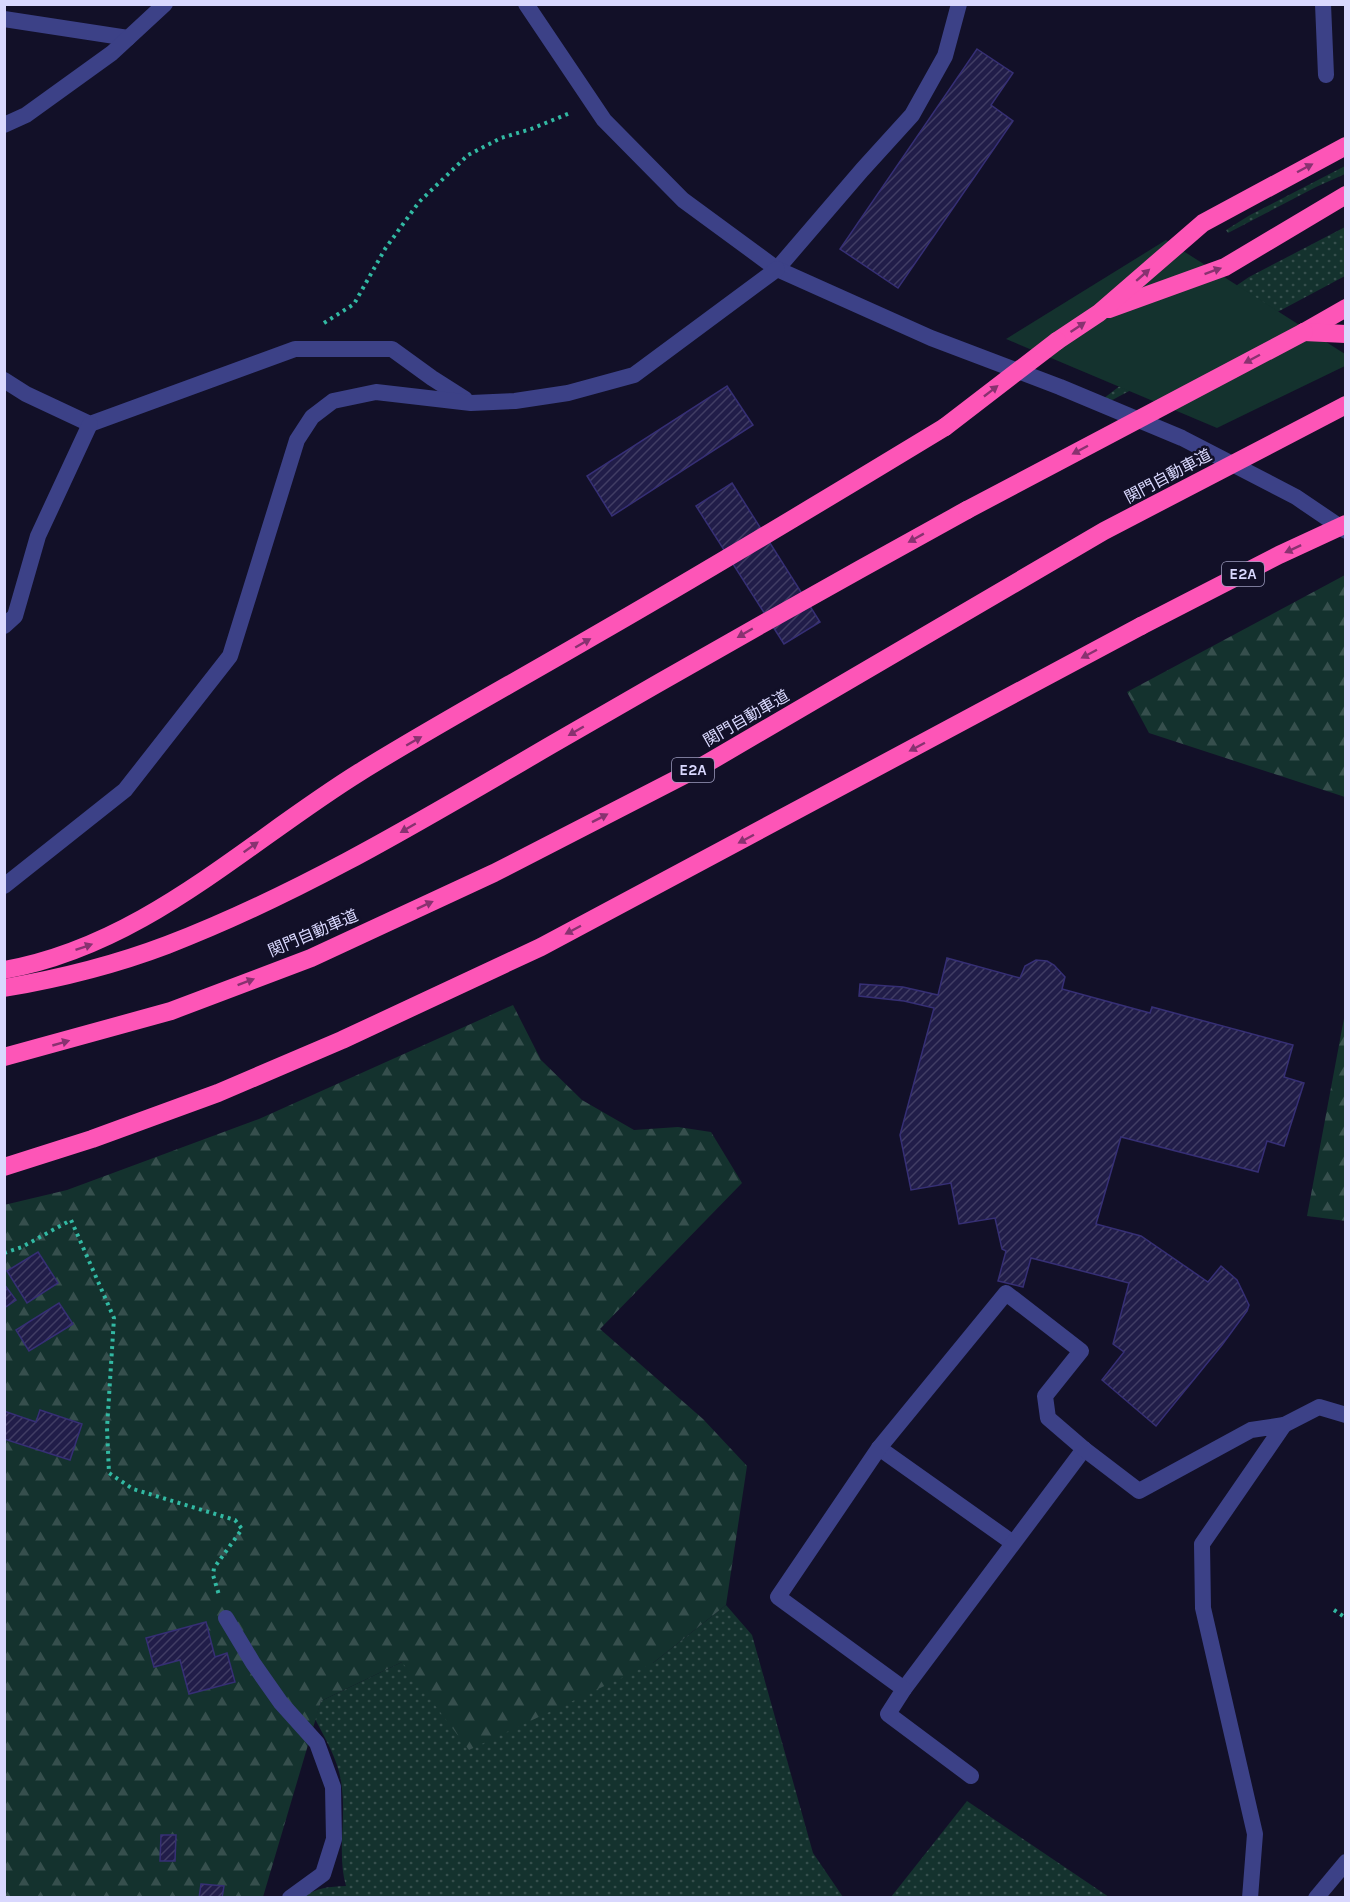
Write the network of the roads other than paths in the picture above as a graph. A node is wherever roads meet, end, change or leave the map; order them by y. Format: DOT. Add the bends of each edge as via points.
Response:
graph roads {
  1 [pos="165,4"];
  2 [pos="526,4"];
  3 [pos="959,4"];
  4 [pos="1323,4"];
  5 [pos="4,19"];
  6 [pos="128,38"];
  7 [pos="1326,75"];
  8 [pos="4,125"];
  9 [pos="1346,146"];
  10 [pos="1346,195"];
  11 [pos="777,269"];
  12 [pos="1346,308"];
  13 [pos="1099,313"];
  14 [pos="1304,332"];
  15 [pos="1346,334"];
  16 [pos="4,380"];
  17 [pos="471,403"];
  18 [pos="1346,405"];
  19 [pos="90,424"];
  20 [pos="1346,524"];
  21 [pos="1346,531"];
  22 [pos="4,626"];
  23 [pos="4,886"];
  24 [pos="4,970"];
  25 [pos="30,974"];
  26 [pos="4,988"];
  27 [pos="4,1057"];
  28 [pos="4,1167"];
  29 [pos="1346,1415"];
  30 [pos="1284,1425"];
  31 [pos="879,1449"];
  32 [pos="1084,1449"];
  33 [pos="1013,1543"];
  34 [pos="226,1618"];
  35 [pos="904,1689"];
  36 [pos="971,1776"];
  37 [pos="1346,1863"];
  38 [pos="290,1898"];
  39 [pos="1250,1898"];
  40 [pos="1316,1898"];
  1 -- 6 [label="street"];
  2 -- 11 [label="street" via="604,120 683,200"];
  3 -- 11 [label="street" via="945,56 912,115"];
  4 -- 7 [label="street"];
  5 -- 6 [label="street"];
  6 -- 8 [label="street" via="26,115"];
  13 -- 9 [label="highway, one-way" via="1203,223"];
  13 -- 10 [label="highway, one-way" via="1224,267"];
  11 -- 17 [label="street" via="634,375 568,393"];
  11 -- 21 [label="street" via="931,338 1182,438 1296,496"];
  12 -- 14 [label="highway"];
  25 -- 13 [label="highway, one-way, bridge" via="166,907 359,773 745,549 945,427"];
  14 -- 15 [label="highway"];
  14 -- 25 [label="highway, one-way, bridge" via="772,617 363,854 242,914 164,946"];
  16 -- 19 [label="street"];
  17 -- 19 [label="street" via="392,349 295,349"];
  17 -- 23 [label="street" via="375,392 333,401 312,417 297,440 230,656 124,790"];
  27 -- 18 [label="highway, 関門自動車道 / E2A, one-way, bridge" via="171,1011 311,958 494,873 704,765 1104,531"];
  19 -- 22 [label="street" via="38,536 15,616"];
  20 -- 28 [label="highway, E2A, one-way, bridge" via="1141,626 530,952 218,1093"];
  24 -- 25 [label="highway"];
  25 -- 26 [label="highway"];
  29 -- 30 [label="street" via="1319,1407"];
  30 -- 32 [label="street" via="1251,1430 1139,1491"];
  30 -- 39 [label="street" via="1202,1544 1203,1608 1255,1834"];
  31 -- 32 [label="street" via="1006,1293 1081,1351 1045,1396 1048,1418"];
  31 -- 33 [label="street"];
  31 -- 35 [label="street" via="778,1596"];
  32 -- 33 [label="street"];
  33 -- 35 [label="street"];
  34 -- 38 [label="street" via="281,1703 317,1743 333,1787 334,1839 323,1874"];
  35 -- 36 [label="street" via="888,1714"];
  37 -- 40 [label="street"];
}
